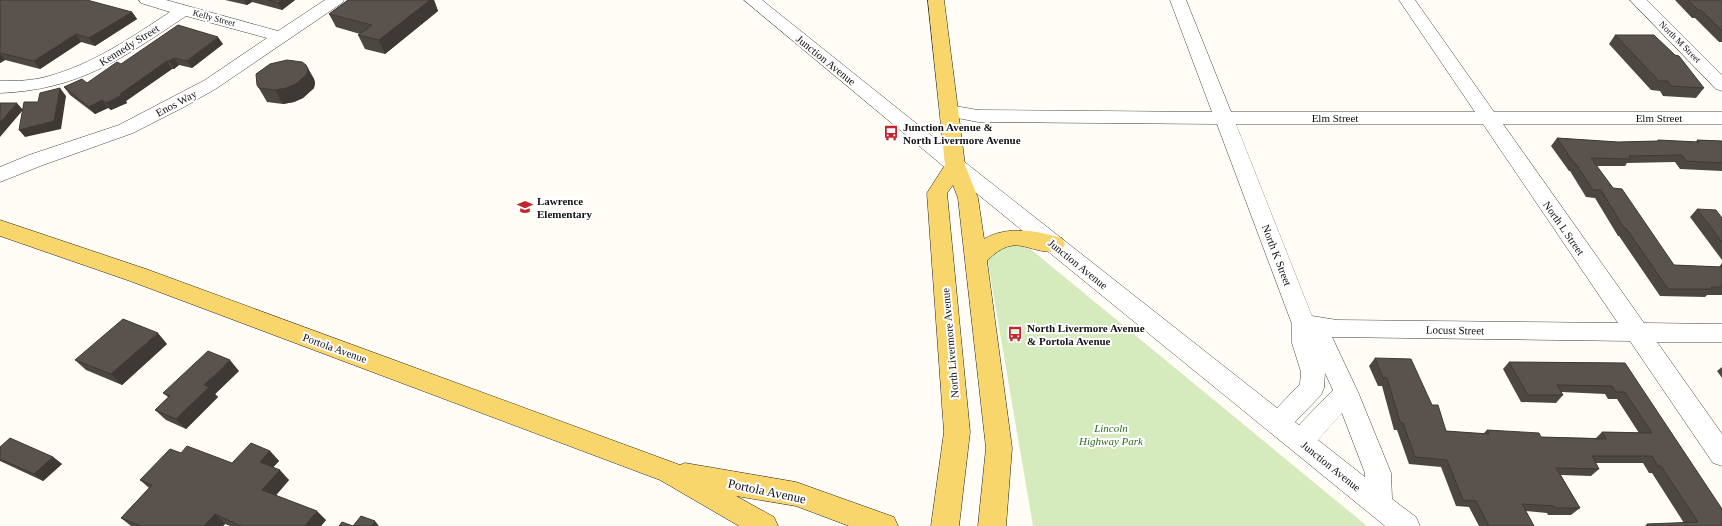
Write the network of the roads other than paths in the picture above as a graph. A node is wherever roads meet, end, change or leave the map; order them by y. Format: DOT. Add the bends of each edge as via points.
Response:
graph roads {
  1 [pos="147,0"];
  2 [pos="336,0"];
  3 [pos="752,0"];
  4 [pos="936,0"];
  5 [pos="1178,0"];
  6 [pos="1407,0"];
  7 [pos="1638,0"];
  8 [pos="184,10"];
  9 [pos="281,37"];
  10 [pos="1722,85"];
  11 [pos="0,87"];
  12 [pos="949,111"];
  13 [pos="1223,118"];
  14 [pos="1488,118"];
  15 [pos="1722,118"];
  16 [pos="955,165"];
  17 [pos="0,176"];
  18 [pos="0,228"];
  19 [pos="1054,244"];
  20 [pos="976,259"];
  21 [pos="1304,324"];
  22 [pos="1635,331"];
  23 [pos="1722,333"];
  24 [pos="1346,392"];
  25 [pos="1277,424"];
  26 [pos="1300,441"];
  27 [pos="1722,455"];
  28 [pos="669,472"];
  29 [pos="1379,504"];
  30 [pos="764,526"];
  31 [pos="884,526"];
  32 [pos="945,526"];
  33 [pos="992,526"];
  34 [pos="1406,526"];
  1 -- 8 [label="street, Kelly Street"];
  2 -- 9 [label="street, Enos Way"];
  3 -- 16 [label="street, Junction Avenue"];
  4 -- 12 [label="main road"];
  5 -- 13 [label="street, North K Street"];
  6 -- 14 [label="street, North L Street"];
  7 -- 10 [label="street, North M Street"];
  8 -- 9 [label="street, Kelly Street"];
  8 -- 11 [label="street, Kennedy Street" via="90,69 49,82"];
  9 -- 17 [label="street, Enos Way" via="211,84 126,129 36,160"];
  12 -- 13 [label="street, Elm Street" via="978,116"];
  12 -- 16 [label="main road"];
  13 -- 14 [label="street, Elm Street"];
  13 -- 21 [label="street, North K Street"];
  14 -- 15 [label="street, Elm Street"];
  14 -- 22 [label="street, North L Street"];
  16 -- 19 [label="street, Junction Avenue"];
  16 -- 20 [label="main road" via="968,198"];
  16 -- 32 [label="main road, North Livermore Avenue" via="937,193 957,432"];
  18 -- 28 [label="main road, Portola Avenue" via="144,278"];
  19 -- 20 [label="main road" via="1014,238 1003,239 992,243"];
  19 -- 25 [label="street, Junction Avenue"];
  20 -- 33 [label="main road" via="999,448"];
  21 -- 22 [label="street, Locust Street" via="1337,329"];
  21 -- 24 [label="street, North K Street" via="1325,346"];
  21 -- 25 [label="street" via="1304,343 1313,372 1312,388"];
  22 -- 23 [label="street, Locust Street"];
  22 -- 27 [label="street, North L Street"];
  24 -- 26 [label="street"];
  24 -- 29 [label="street, North K Street" via="1378,473"];
  25 -- 26 [label="street, Junction Avenue"];
  26 -- 29 [label="street, Junction Avenue"];
  28 -- 30 [label="main road, Portola Avenue"];
  28 -- 31 [label="main road, Portola Avenue" via="796,494"];
  29 -- 34 [label="street, Junction Avenue"];
}
